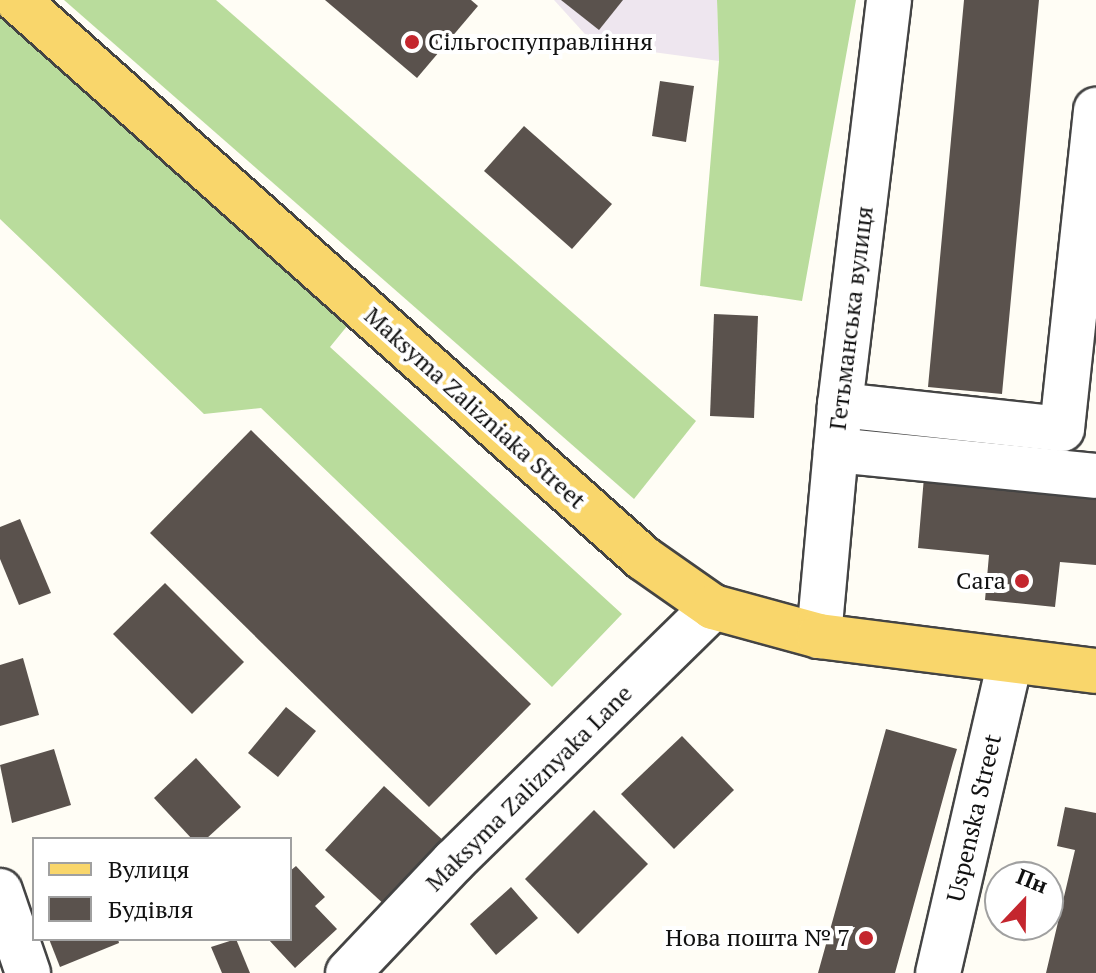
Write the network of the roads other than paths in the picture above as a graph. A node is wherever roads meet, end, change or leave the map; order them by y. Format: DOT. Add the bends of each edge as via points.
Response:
graph roads {
  1 [pos="17,0"];
  2 [pos="889,0"];
  3 [pos="1096,110"];
  4 [pos="840,405"];
  5 [pos="836,450"];
  6 [pos="1096,476"];
  7 [pos="713,607"];
  8 [pos="819,636"];
  9 [pos="1010,662"];
  10 [pos="1096,671"];
  11 [pos="0,891"];
  12 [pos="28,973"];
  13 [pos="348,973"];
  14 [pos="938,973"];
  1 -- 7 [label="main road, Maksyma Zalizniaka Street" via="643,558"];
  2 -- 4 [label="street, Гетьманська вулиця"];
  3 -- 4 [label="street" via="1062,429"];
  4 -- 5 [label="street, Гетьманська вулиця"];
  5 -- 6 [label="street"];
  5 -- 8 [label="street, Гетьманська вулиця"];
  7 -- 8 [label="main road, Maksyma Zalizniaka Street"];
  7 -- 13 [label="street, Maksyma Zaliznyaka Lane" via="454,861"];
  8 -- 9 [label="main road, Maksyma Zalizniaka Street"];
  9 -- 10 [label="main road, Maksyma Zalizniaka Street"];
  9 -- 14 [label="street, Uspenska Street"];
  11 -- 12 [label="street"];
}
